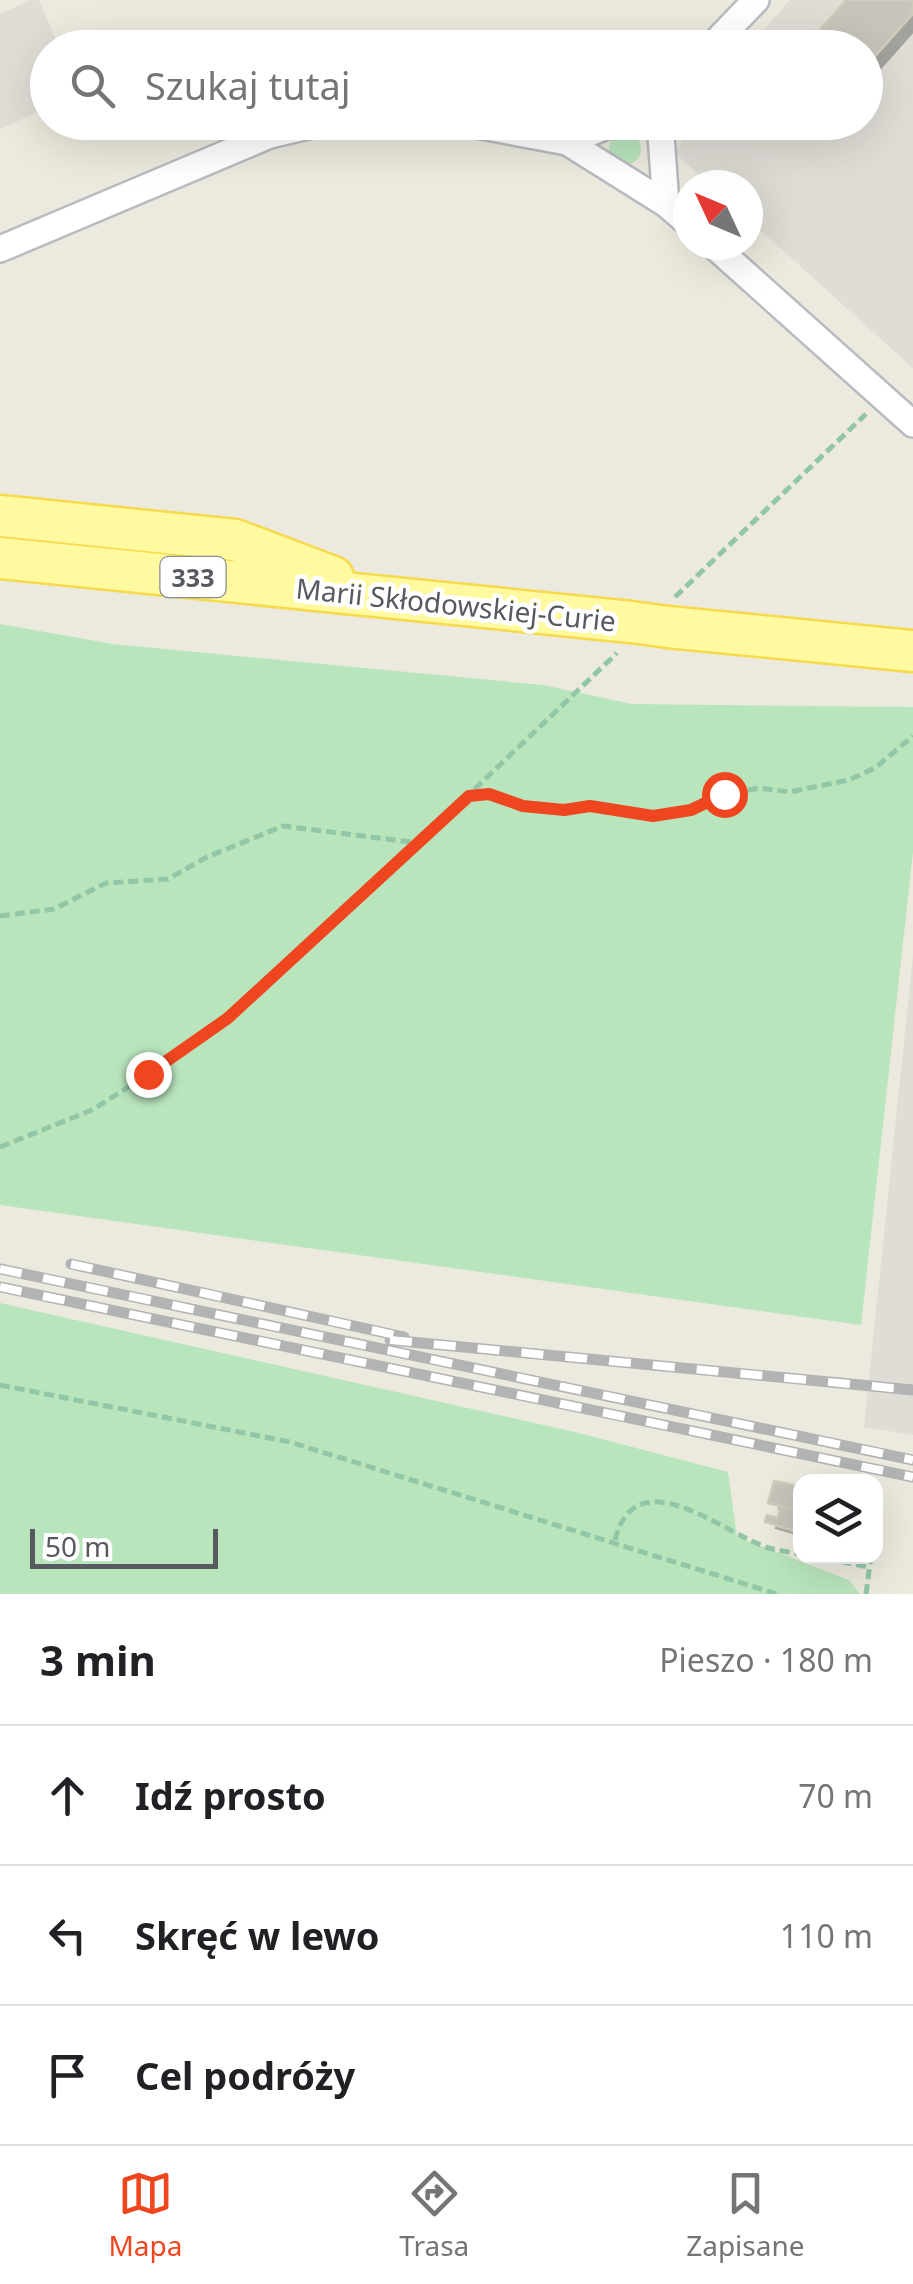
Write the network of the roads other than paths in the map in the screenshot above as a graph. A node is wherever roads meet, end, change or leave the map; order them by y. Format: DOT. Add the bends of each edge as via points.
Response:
graph roads {
  1 [pos="756,0"];
  2 [pos="727,30"];
  3 [pos="258,140"];
  4 [pos="556,140"];
  5 [pos="572,140"];
  6 [pos="661,140"];
  7 [pos="567,142"];
  8 [pos="666,204"];
  9 [pos="673,210"];
  10 [pos="0,249"];
  11 [pos="730,260"];
  12 [pos="913,424"];
  13 [pos="0,516"];
  14 [pos="0,558"];
  15 [pos="386,597"];
  16 [pos="913,651"];
  1 -- 2 [label="street"];
  3 -- 10 [label="street"];
  4 -- 7 [label="street"];
  5 -- 7 [label="street"];
  6 -- 8 [label="street"];
  7 -- 8 [label="street"];
  8 -- 9 [label="street"];
  11 -- 12 [label="street"];
  13 -- 15 [label="main road, 333" via="235,540"];
  14 -- 15 [label="main road, Marii Skłodowskiej-Curie / 333"];
  15 -- 16 [label="main road, Marii Skłodowskiej-Curie / 333"];
}
